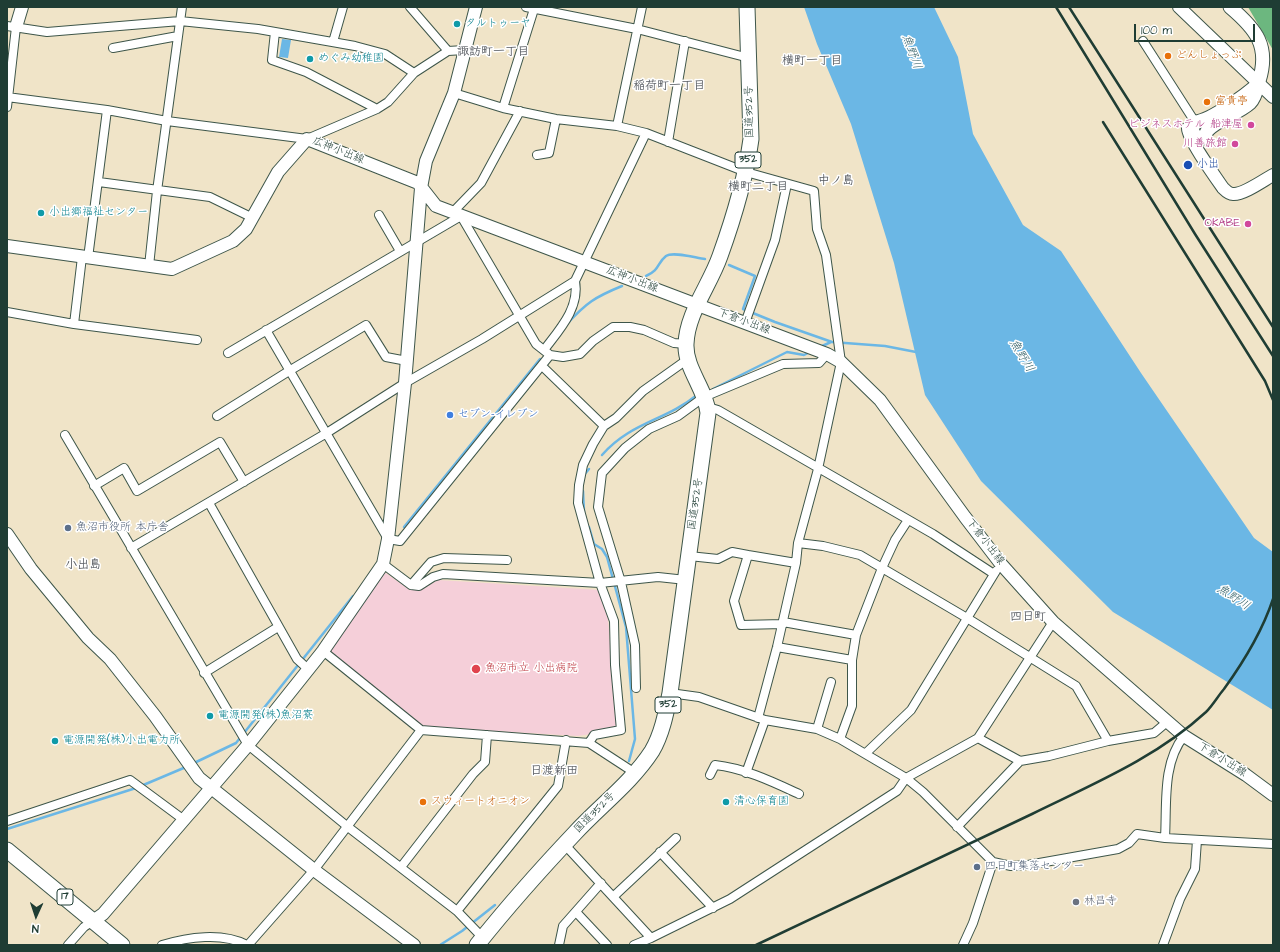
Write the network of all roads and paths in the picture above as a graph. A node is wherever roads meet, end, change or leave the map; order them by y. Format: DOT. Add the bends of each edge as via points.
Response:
graph roads {
  1 [pos="22,7"];
  2 [pos="182,7"];
  3 [pos="343,7"];
  4 [pos="410,7"];
  5 [pos="476,7"];
  6 [pos="642,7"];
  7 [pos="747,7"];
  8 [pos="1179,7"];
  9 [pos="1230,7"];
  10 [pos="530,8"];
  11 [pos="180,21"];
  12 [pos="12,27"];
  13 [pos="637,29"];
  14 [pos="275,32"];
  15 [pos="178,36"];
  16 [pos="685,41"];
  17 [pos="1143,41"];
  18 [pos="333,42"];
  19 [pos="113,48"];
  20 [pos="464,50"];
  21 [pos="448,51"];
  22 [pos="749,58"];
  23 [pos="414,73"];
  24 [pos="1258,84"];
  25 [pos="454,93"];
  26 [pos="8,97"];
  27 [pos="1273,97"];
  28 [pos="7,106"];
  29 [pos="503,108"];
  30 [pos="377,109"];
  31 [pos="107,110"];
  32 [pos="520,111"];
  33 [pos="556,119"];
  34 [pos="167,121"];
  35 [pos="1195,122"];
  36 [pos="617,126"];
  37 [pos="646,133"];
  38 [pos="307,138"];
  39 [pos="668,142"];
  40 [pos="537,155"];
  41 [pos="746,172"];
  42 [pos="1273,174"];
  43 [pos="99,182"];
  44 [pos="787,184"];
  45 [pos="421,188"];
  46 [pos="157,191"];
  47 [pos="457,214"];
  48 [pos="379,215"];
  49 [pos="253,218"];
  50 [pos="416,242"];
  51 [pos="7,246"];
  52 [pos="400,251"];
  53 [pos="85,258"];
  54 [pos="586,262"];
  55 [pos="149,266"];
  56 [pos="575,281"];
  57 [pos="698,305"];
  58 [pos="7,312"];
  59 [pos="519,316"];
  60 [pos="748,316"];
  61 [pos="74,324"];
  62 [pos="266,330"];
  63 [pos="197,340"];
  64 [pos="686,344"];
  65 [pos="547,352"];
  66 [pos="228,353"];
  67 [pos="827,354"];
  68 [pos="688,359"];
  69 [pos="406,360"];
  70 [pos="840,362"];
  71 [pos="542,366"];
  72 [pos="289,371"];
  73 [pos="405,384"];
  74 [pos="706,402"];
  75 [pos="217,416"];
  76 [pos="604,426"];
  77 [pos="325,434"];
  78 [pos="64,435"];
  79 [pos="818,469"];
  80 [pos="244,482"];
  81 [pos="94,486"];
  82 [pos="209,503"];
  83 [pos="908,520"];
  84 [pos="7,534"];
  85 [pos="388,540"];
  86 [pos="798,543"];
  87 [pos="131,548"];
  88 [pos="748,555"];
  89 [pos="689,556"];
  90 [pos="507,560"];
  91 [pos="796,563"];
  92 [pos="383,564"];
  93 [pos="1001,564"];
  94 [pos="882,568"];
  95 [pos="994,574"];
  96 [pos="686,580"];
  97 [pos="617,582"];
  98 [pos="600,583"];
  99 [pos="411,585"];
  100 [pos="967,618"];
  101 [pos="1053,622"];
  102 [pos="783,623"];
  103 [pos="278,627"];
  104 [pos="856,635"];
  105 [pos="777,647"];
  106 [pos="323,651"];
  107 [pos="1031,658"];
  108 [pos="852,660"];
  109 [pos="308,670"];
  110 [pos="204,673"];
  111 [pos="831,682"];
  112 [pos="636,688"];
  113 [pos="670,693"];
  114 [pos="761,719"];
  115 [pos="1167,722"];
  116 [pos="818,729"];
  117 [pos="421,730"];
  118 [pos="487,735"];
  119 [pos="1184,736"];
  120 [pos="978,738"];
  121 [pos="840,739"];
  122 [pos="566,740"];
  123 [pos="1108,741"];
  124 [pos="589,743"];
  125 [pos="248,745"];
  126 [pos="866,753"];
  127 [pos="1020,761"];
  128 [pos="635,772"];
  129 [pos="746,773"];
  130 [pos="710,775"];
  131 [pos="906,778"];
  132 [pos="210,788"];
  133 [pos="799,794"];
  134 [pos="1273,795"];
  135 [pos="184,820"];
  136 [pos="7,821"];
  137 [pos="348,827"];
  138 [pos="957,827"];
  139 [pos="676,838"];
  140 [pos="1165,838"];
  141 [pos="1197,840"];
  142 [pos="1273,844"];
  143 [pos="565,845"];
  144 [pos="7,850"];
  145 [pos="660,852"];
  146 [pos="993,862"];
  147 [pos="402,867"];
  148 [pos="314,870"];
  149 [pos="601,883"];
  150 [pos="613,897"];
  151 [pos="713,908"];
  152 [pos="457,911"];
  153 [pos="576,912"];
  154 [pos="93,921"];
  155 [pos="651,938"];
  156 [pos="480,941"];
  157 [pos="68,945"];
  158 [pos="122,945"];
  159 [pos="162,945"];
  160 [pos="247,945"];
  161 [pos="414,945"];
  162 [pos="559,945"];
  163 [pos="607,945"];
  164 [pos="634,945"];
  165 [pos="963,945"];
  166 [pos="1163,945"];
  1 -- 12 [label="street"];
  2 -- 11 [label="street"];
  3 -- 18 [label="street"];
  4 -- 21 [label="street"];
  5 -- 20 [label="street"];
  6 -- 13 [label="street"];
  7 -- 22 [label="highway, 国道352号 / 352"];
  8 -- 24 [label="street"];
  9 -- 24 [label="main road" via="1249,25 1261,43 1263,64"];
  10 -- 13 [label="street"];
  10 -- 29 [label="street"];
  11 -- 12 [label="street" via="47,32"];
  11 -- 14 [label="street"];
  11 -- 15 [label="street"];
  12 -- 26 [label="street"];
  13 -- 16 [label="street"];
  13 -- 36 [label="street"];
  14 -- 18 [label="street"];
  14 -- 30 [label="street" via="272,60 306,72"];
  15 -- 19 [label="street"];
  15 -- 34 [label="street"];
  16 -- 22 [label="street"];
  16 -- 39 [label="street"];
  17 -- 35 [label="street"];
  18 -- 23 [label="street" via="385,54"];
  20 -- 21 [label="street"];
  20 -- 25 [label="street"];
  21 -- 23 [label="street"];
  22 -- 41 [label="highway, 国道352号 / 352" via="751,139"];
  23 -- 30 [label="street" via="388,102"];
  24 -- 27 [label="street"];
  24 -- 35 [label="main road" via="1251,102 1208,130 1204,138 1193,134"];
  25 -- 29 [label="street"];
  25 -- 45 [label="street" via="426,161"];
  26 -- 28 [label="street"];
  26 -- 31 [label="street"];
  29 -- 32 [label="street"];
  30 -- 38 [label="street"];
  31 -- 34 [label="street"];
  31 -- 43 [label="street"];
  32 -- 33 [label="street"];
  32 -- 47 [label="street" via="481,183"];
  33 -- 36 [label="street"];
  33 -- 40 [label="street" via="549,153"];
  34 -- 38 [label="street"];
  34 -- 46 [label="street"];
  35 -- 42 [label="street" via="1189,125 1187,132 1228,193 1242,192"];
  36 -- 37 [label="street"];
  37 -- 39 [label="street"];
  37 -- 54 [label="street"];
  38 -- 45 [label="street, 広神小出線" via="418,183"];
  38 -- 49 [label="street, 広神小出線" via="278,172"];
  39 -- 41 [label="street"];
  41 -- 44 [label="street"];
  41 -- 57 [label="highway, 国道352号 / 352" via="720,257"];
  43 -- 46 [label="street"];
  43 -- 53 [label="street"];
  44 -- 60 [label="street" via="775,240"];
  44 -- 70 [label="street" via="814,191 817,229 826,255"];
  45 -- 47 [label="street, 広神小出線" via="436,206"];
  45 -- 50 [label="street"];
  46 -- 49 [label="street" via="210,198"];
  46 -- 55 [label="street"];
  47 -- 50 [label="street"];
  47 -- 54 [label="street, 広神小出線"];
  47 -- 59 [label="street"];
  48 -- 52 [label="street"];
  49 -- 55 [label="street, 広神小出線" via="233,241 172,269"];
  50 -- 52 [label="street"];
  50 -- 69 [label="street"];
  51 -- 53 [label="street, 広神小出線"];
  52 -- 62 [label="street"];
  53 -- 55 [label="street, 広神小出線"];
  53 -- 61 [label="street"];
  54 -- 56 [label="street"];
  54 -- 57 [label="street, 広神小出線"];
  56 -- 59 [label="street"];
  56 -- 65 [label="street" via="577,289 569,317"];
  57 -- 60 [label="street, 下倉小出線"];
  57 -- 64 [label="highway, 国道352号 / 352" via="688,329"];
  58 -- 61 [label="street"];
  59 -- 65 [label="street" via="536,344"];
  59 -- 73 [label="street"];
  60 -- 67 [label="street, 下倉小出線"];
  61 -- 63 [label="street"];
  62 -- 66 [label="street"];
  62 -- 72 [label="street"];
  64 -- 65 [label="street" via="660,338 644,330 613,327 580,354 563,357"];
  64 -- 68 [label="highway, 国道352号 / 352"];
  65 -- 71 [label="street"];
  67 -- 70 [label="street, 下倉小出線"];
  67 -- 74 [label="street" via="819,363 783,364"];
  68 -- 74 [label="highway, 国道352号 / 352"];
  68 -- 76 [label="street" via="643,391 616,418"];
  69 -- 72 [label="street" via="386,357 366,325"];
  69 -- 73 [label="street"];
  70 -- 79 [label="street"];
  70 -- 93 [label="street, 下倉小出線" via="880,400"];
  71 -- 76 [label="street"];
  71 -- 85 [label="street" via="400,541"];
  72 -- 75 [label="street"];
  72 -- 77 [label="street"];
  73 -- 77 [label="street"];
  73 -- 85 [label="street"];
  74 -- 79 [label="street"];
  74 -- 89 [label="highway, 国道352号 / 352" via="704,451"];
  74 -- 97 [label="street" via="649,430 625,448 602,473 598,507"];
  76 -- 98 [label="street" via="582,465 578,503"];
  77 -- 80 [label="street"];
  77 -- 85 [label="street"];
  78 -- 81 [label="street"];
  79 -- 83 [label="street"];
  79 -- 86 [label="street"];
  80 -- 81 [label="street" via="220,442 137,491 124,468"];
  80 -- 82 [label="street"];
  81 -- 87 [label="street"];
  82 -- 87 [label="street"];
  82 -- 103 [label="street"];
  83 -- 94 [label="street"];
  83 -- 95 [label="street"];
  84 -- 132 [label="street" via="31,569 88,638 110,659 199,778"];
  85 -- 92 [label="street"];
  86 -- 91 [label="street"];
  86 -- 94 [label="street" via="823,546 860,556"];
  87 -- 110 [label="street"];
  88 -- 89 [label="street" via="732,552 718,559"];
  88 -- 91 [label="street"];
  88 -- 102 [label="street" via="734,601 741,625"];
  89 -- 96 [label="highway, 国道352号 / 352"];
  90 -- 99 [label="street" via="444,558 431,562"];
  91 -- 102 [label="street"];
  92 -- 99 [label="street"];
  92 -- 106 [label="street"];
  93 -- 95 [label="street"];
  93 -- 101 [label="street, 下倉小出線"];
  94 -- 100 [label="street"];
  94 -- 104 [label="street"];
  95 -- 100 [label="street"];
  96 -- 97 [label="street" via="658,577"];
  96 -- 113 [label="highway, 国道352号 / 352"];
  97 -- 98 [label="street"];
  97 -- 112 [label="street" via="635,645"];
  98 -- 99 [label="street" via="443,574 419,586"];
  98 -- 124 [label="street" via="614,621 621,730 594,735"];
  100 -- 107 [label="street"];
  100 -- 126 [label="street" via="911,710"];
  101 -- 107 [label="street"];
  101 -- 115 [label="street, 下倉小出線"];
  102 -- 104 [label="street"];
  102 -- 105 [label="street"];
  103 -- 109 [label="street" via="297,659"];
  103 -- 110 [label="street"];
  104 -- 108 [label="street"];
  105 -- 108 [label="street"];
  105 -- 114 [label="street"];
  106 -- 109 [label="street"];
  106 -- 117 [label="street"];
  107 -- 120 [label="street"];
  107 -- 123 [label="street" via="1076,686"];
  108 -- 121 [label="street" via="852,706"];
  109 -- 125 [label="street"];
  110 -- 125 [label="street"];
  111 -- 116 [label="street"];
  113 -- 114 [label="street" via="699,698"];
  113 -- 128 [label="highway, 国道352号 / 352" via="665,720 652,750"];
  114 -- 116 [label="street"];
  114 -- 129 [label="street"];
  115 -- 119 [label="street, 下倉小出線"];
  115 -- 123 [label="street" via="1154,733"];
  116 -- 121 [label="street"];
  117 -- 118 [label="street"];
  117 -- 137 [label="street"];
  118 -- 122 [label="street"];
  118 -- 147 [label="street" via="485,762"];
  119 -- 134 [label="street, 下倉小出線"];
  119 -- 140 [label="street" via="1178,743 1169,768"];
  120 -- 127 [label="street"];
  120 -- 131 [label="street"];
  121 -- 126 [label="street"];
  122 -- 124 [label="street"];
  122 -- 152 [label="street" via="558,786"];
  123 -- 127 [label="street"];
  124 -- 128 [label="street"];
  125 -- 132 [label="street"];
  125 -- 137 [label="street"];
  126 -- 131 [label="street"];
  127 -- 138 [label="street"];
  128 -- 143 [label="highway, 国道352号 / 352"];
  129 -- 130 [label="street" via="726,766 715,766"];
  129 -- 133 [label="street"];
  131 -- 138 [label="street"];
  131 -- 151 [label="street" via="897,791 874,807"];
  132 -- 135 [label="street"];
  132 -- 148 [label="street"];
  135 -- 136 [label="street" via="130,780"];
  135 -- 154 [label="street" via="103,914"];
  137 -- 147 [label="street"];
  137 -- 148 [label="street"];
  138 -- 146 [label="street"];
  139 -- 145 [label="street"];
  140 -- 141 [label="street"];
  140 -- 146 [label="street" via="1137,834 1130,843 1118,849 1028,865 1011,866"];
  141 -- 142 [label="street"];
  141 -- 166 [label="street" via="1195,869 1180,899"];
  143 -- 149 [label="street"];
  143 -- 156 [label="highway, 国道352号 / 352" via="524,888"];
  144 -- 154 [label="highway, 17"];
  145 -- 150 [label="street"];
  145 -- 151 [label="street"];
  146 -- 165 [label="street"];
  147 -- 152 [label="street"];
  148 -- 160 [label="street"];
  148 -- 161 [label="street"];
  149 -- 150 [label="street"];
  149 -- 153 [label="street"];
  150 -- 155 [label="street"];
  151 -- 155 [label="street"];
  152 -- 156 [label="street"];
  153 -- 162 [label="street" via="563,926"];
  153 -- 163 [label="street"];
  154 -- 157 [label="street"];
  154 -- 158 [label="highway, 17"];
  155 -- 164 [label="street"];
  159 -- 160 [label="street" via="220,937"];
}
